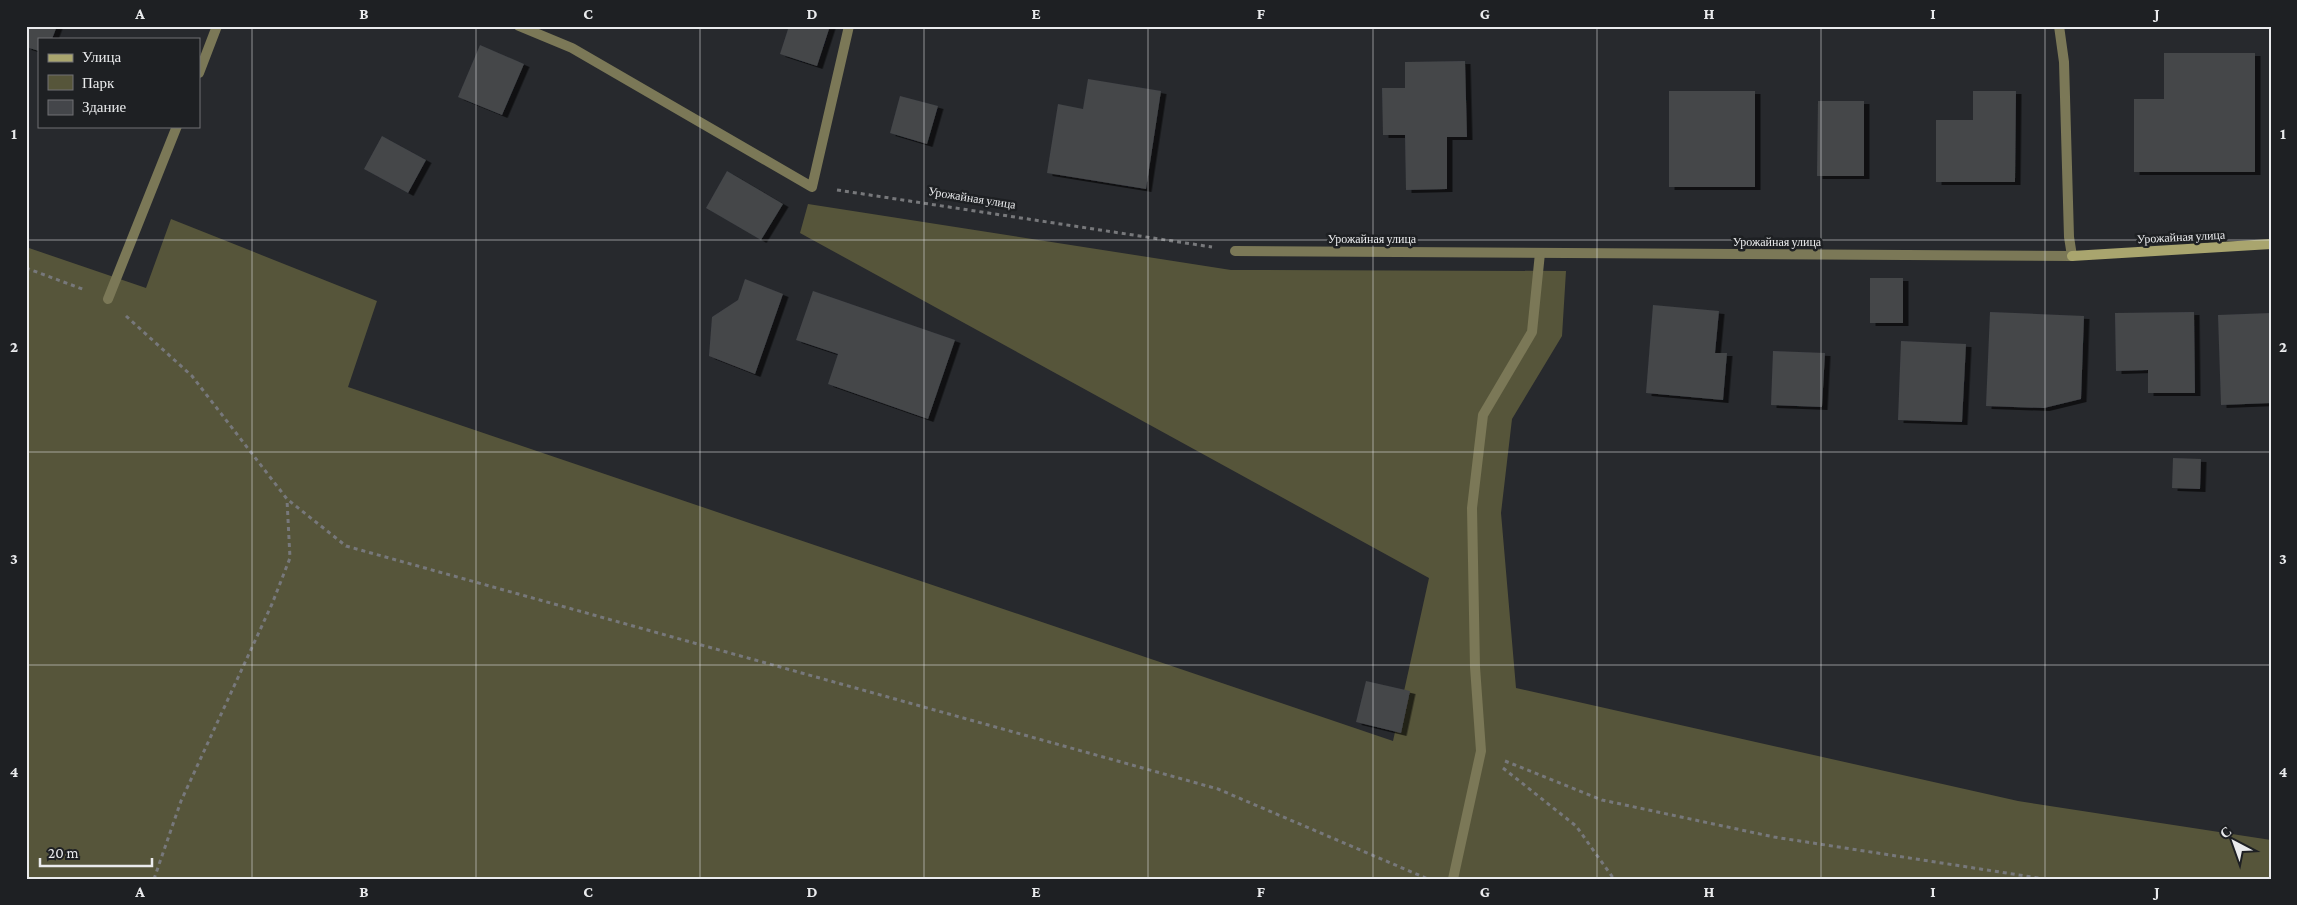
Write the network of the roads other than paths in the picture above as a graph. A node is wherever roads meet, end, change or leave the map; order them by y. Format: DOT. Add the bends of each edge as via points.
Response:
graph roads {
  1 [pos="217,26"];
  2 [pos="519,26"];
  3 [pos="849,26"];
  4 [pos="2059,26"];
  5 [pos="200,70"];
  6 [pos="176,128"];
  7 [pos="2271,244"];
  8 [pos="1235,251"];
  9 [pos="1540,253"];
  10 [pos="2072,256"];
  11 [pos="108,299"];
  12 [pos="1453,879"];
  1 -- 5 [label="street"];
  2 -- 3 [label="street" via="572,48 812,187"];
  4 -- 10 [label="street" via="2064,62"];
  6 -- 11 [label="street"];
  7 -- 10 [label="street, Урожайная улица"];
  8 -- 9 [label="street, Урожайная улица"];
  9 -- 10 [label="street, Урожайная улица"];
  9 -- 12 [label="street" via="1532,332 1482,415 1472,508 1475,667 1481,751"];
}
